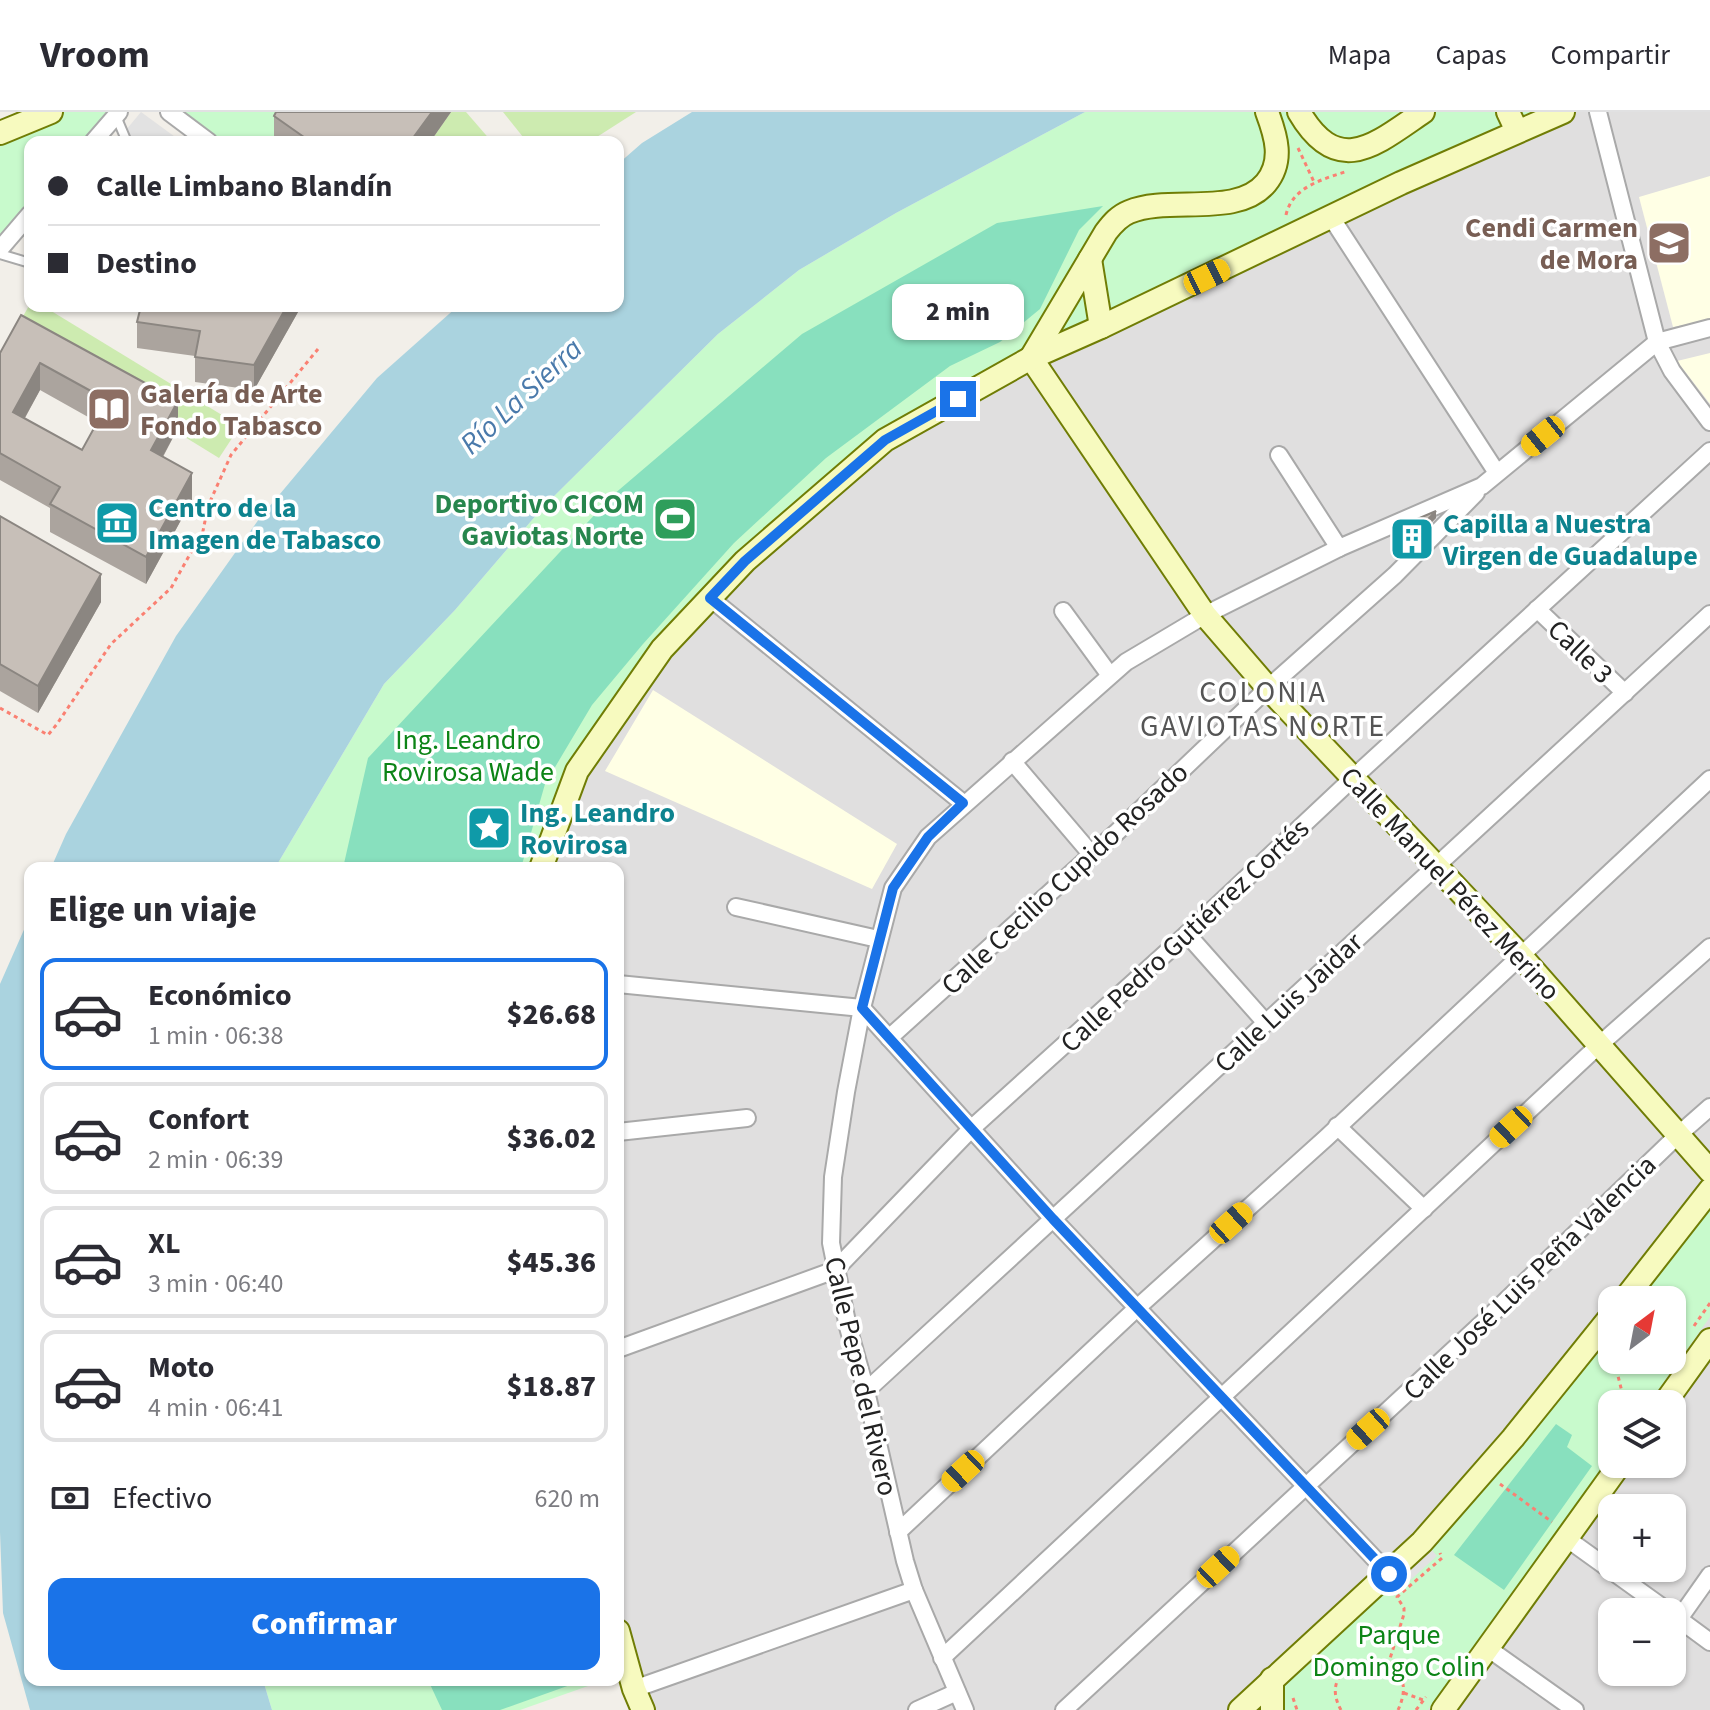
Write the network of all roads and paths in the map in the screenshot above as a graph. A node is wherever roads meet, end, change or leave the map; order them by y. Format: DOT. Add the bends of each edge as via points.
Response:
graph roads {
  1 [pos="51,112"];
  2 [pos="169,112"];
  3 [pos="1299,112"];
  4 [pos="1423,112"];
  5 [pos="1563,112"];
  6 [pos="1598,112"];
  7 [pos="117,114"];
  8 [pos="1269,117"];
  9 [pos="1512,122"];
  10 [pos="0,133"];
  11 [pos="98,136"];
  12 [pos="125,136"];
  13 [pos="201,136"];
  14 [pos="1297,144"];
  15 [pos="1352,170"];
  16 [pos="1315,184"];
  17 [pos="1331,217"];
  18 [pos="24,222"];
  19 [pos="1286,239"];
  20 [pos="0,252"];
  21 [pos="1090,259"];
  22 [pos="24,261"];
  23 [pos="1101,327"];
  24 [pos="1710,328"];
  25 [pos="1657,342"];
  26 [pos="318,349"];
  27 [pos="1031,358"];
  28 [pos="1710,422"];
  29 [pos="1710,451"];
  30 [pos="1279,455"];
  31 [pos="1497,473"];
  32 [pos="1482,486"];
  33 [pos="1339,548"];
  34 [pos="710,598"];
  35 [pos="1537,609"];
  36 [pos="1063,611"];
  37 [pos="1710,614"];
  38 [pos="1205,615"];
  39 [pos="1109,674"];
  40 [pos="1268,688"];
  41 [pos="1625,693"];
  42 [pos="0,708"];
  43 [pos="1012,761"];
  44 [pos="1354,777"];
  45 [pos="1710,779"];
  46 [pos="963,803"];
  47 [pos="1092,855"];
  48 [pos="543,862"];
  49 [pos="1436,866"];
  50 [pos="736,907"];
  51 [pos="1187,934"];
  52 [pos="878,939"];
  53 [pos="1710,947"];
  54 [pos="1520,955"];
  55 [pos="624,985"];
  56 [pos="862,1008"];
  57 [pos="1266,1023"];
  58 [pos="889,1038"];
  59 [pos="1598,1046"];
  60 [pos="1710,1107"];
  61 [pos="747,1118"];
  62 [pos="1337,1126"];
  63 [pos="972,1128"];
  64 [pos="624,1131"];
  65 [pos="1677,1136"];
  66 [pos="1710,1171"];
  67 [pos="1710,1190"];
  68 [pos="1424,1209"];
  69 [pos="1053,1219"];
  70 [pos="835,1270"];
  71 [pos="1635,1286"];
  72 [pos="1137,1308"];
  73 [pos="1598,1332"];
  74 [pos="1710,1340"];
  75 [pos="624,1347"];
  76 [pos="1674,1390"];
  77 [pos="866,1391"];
  78 [pos="1220,1398"];
  79 [pos="1607,1478"];
  80 [pos="1306,1485"];
  81 [pos="1494,1491"];
  82 [pos="1560,1530"];
  83 [pos="898,1532"];
  84 [pos="1439,1552"];
  85 [pos="1389,1574"];
  86 [pos="1710,1575"];
  87 [pos="914,1590"];
  88 [pos="1650,1598"];
  89 [pos="1686,1601"];
  90 [pos="1686,1624"];
  91 [pos="1710,1642"];
  92 [pos="1489,1649"];
  93 [pos="624,1653"];
  94 [pos="942,1658"];
  95 [pos="1388,1665"];
  96 [pos="1272,1679"];
  97 [pos="634,1689"];
  98 [pos="957,1692"];
  99 [pos="1404,1693"];
  100 [pos="1433,1705"];
  101 [pos="643,1710"];
  102 [pos="917,1710"];
  103 [pos="965,1710"];
  104 [pos="1064,1710"];
  105 [pos="1240,1710"];
  106 [pos="1272,1710"];
  107 [pos="1341,1710"];
  108 [pos="1398,1710"];
  109 [pos="1575,1710"];
  1 -- 10 [label="main road"];
  2 -- 13 [label="street"];
  3 -- 4 [label="main road" via="1322,140 1347,151 1369,147"];
  5 -- 9 [label="main road"];
  6 -- 25 [label="street"];
  7 -- 11 [label="street"];
  7 -- 12 [label="lane"];
  8 -- 21 [label="main road" via="1277,162 1262,188 1234,202 1129,212 1117,218"];
  9 -- 17 [label="main road"];
  14 -- 16 [label="path"];
  15 -- 16 [label="path"];
  16 -- 19 [label="path" via="1289,203"];
  17 -- 19 [label="main road"];
  17 -- 31 [label="street"];
  18 -- 20 [label="street"];
  19 -- 23 [label="main road"];
  20 -- 22 [label="lane"];
  21 -- 23 [label="main road"];
  21 -- 27 [label="main road"];
  23 -- 27 [label="main road"];
  24 -- 25 [label="street, Calle Pepe del Rivero"];
  25 -- 28 [label="street"];
  25 -- 31 [label="street, Calle Pepe del Rivero"];
  26 -- 42 [label="path" via="231,455 203,531 171,588 111,644 48,735"];
  27 -- 34 [label="main road" via="885,440 745,561"];
  27 -- 38 [label="main road, Calle Manuel Pérez Merino"];
  29 -- 35 [label="street, Calle Pedro Gutiérrez Cortés"];
  30 -- 33 [label="street"];
  31 -- 32 [label="street, Calle Pepe del Rivero"];
  32 -- 33 [label="street, Calle Pepe del Rivero"];
  32 -- 40 [label="street, Calle Cecilio Cupido Rosado" via="1395,575"];
  33 -- 38 [label="street, Calle Pepe del Rivero"];
  34 -- 46 [label="street"];
  34 -- 48 [label="main road" via="662,649 577,771"];
  35 -- 41 [label="street, Calle 3"];
  35 -- 44 [label="street, Calle Pedro Gutiérrez Cortés"];
  36 -- 39 [label="street"];
  37 -- 41 [label="street, Calle Luis Jaidar"];
  38 -- 39 [label="street, Calle Pepe del Rivero"];
  38 -- 40 [label="main road, Calle Manuel Pérez Merino"];
  39 -- 43 [label="street, Calle Pepe del Rivero"];
  40 -- 44 [label="main road, Calle Manuel Pérez Merino"];
  40 -- 47 [label="street, Calle Cecilio Cupido Rosado"];
  41 -- 49 [label="street, Calle Luis Jaidar"];
  43 -- 46 [label="street, Calle Pepe del Rivero"];
  43 -- 47 [label="street"];
  44 -- 49 [label="main road, Calle Manuel Pérez Merino"];
  44 -- 51 [label="street, Calle Pedro Gutiérrez Cortés"];
  45 -- 54 [label="street"];
  46 -- 52 [label="street, Calle Pepe del Rivero" via="912,856 893,888"];
  47 -- 58 [label="street, Calle Cecilio Cupido Rosado"];
  49 -- 54 [label="main road, Calle Manuel Pérez Merino"];
  49 -- 57 [label="street, Calle Luis Jaidar"];
  50 -- 52 [label="street"];
  51 -- 57 [label="street"];
  51 -- 63 [label="street, Calle Pedro Gutiérrez Cortés"];
  52 -- 56 [label="street, Calle Pepe del Rivero"];
  53 -- 59 [label="street"];
  54 -- 59 [label="main road, Calle Manuel Pérez Merino"];
  54 -- 62 [label="street"];
  55 -- 56 [label="street"];
  56 -- 58 [label="street"];
  56 -- 70 [label="street, Calle Pepe del Rivero" via="833,1177"];
  57 -- 69 [label="street, Calle Luis Jaidar"];
  58 -- 63 [label="street"];
  59 -- 65 [label="main road, Calle Manuel Pérez Merino"];
  59 -- 68 [label="street"];
  60 -- 65 [label="street, Calle José Luis Peña Valencia"];
  61 -- 64 [label="street"];
  62 -- 68 [label="street"];
  62 -- 72 [label="street"];
  63 -- 69 [label="street"];
  63 -- 70 [label="street, Calle Pedro Gutiérrez Cortés"];
  65 -- 66 [label="main road, Calle Manuel Pérez Merino"];
  65 -- 80 [label="street, Calle José Luis Peña Valencia"];
  67 -- 71 [label="main road"];
  68 -- 78 [label="street"];
  69 -- 72 [label="street"];
  69 -- 77 [label="street, Calle Luis Jaidar"];
  70 -- 75 [label="street, Calle Pedro Gutiérrez Cortés"];
  70 -- 77 [label="street, Calle Pepe del Rivero"];
  72 -- 78 [label="street"];
  72 -- 83 [label="street"];
  73 -- 85 [label="main road" via="1503,1450"];
  74 -- 76 [label="main road"];
  77 -- 83 [label="street, Calle Pepe del Rivero"];
  78 -- 80 [label="street"];
  78 -- 94 [label="street"];
  79 -- 82 [label="main road"];
  80 -- 85 [label="street"];
  80 -- 104 [label="street, Calle José Luis Peña Valencia"];
  81 -- 82 [label="path" via="1500,1484"];
  82 -- 88 [label="street"];
  82 -- 92 [label="main road"];
  83 -- 87 [label="street, Calle Pepe del Rivero"];
  84 -- 95 [label="path" via="1442,1558 1397,1597 1404,1614"];
  85 -- 96 [label="main road"];
  86 -- 89 [label="street"];
  87 -- 94 [label="street, Calle Pepe del Rivero"];
  87 -- 97 [label="street"];
  90 -- 91 [label="street"];
  92 -- 100 [label="main road"];
  92 -- 109 [label="street"];
  93 -- 97 [label="main road"];
  94 -- 98 [label="street, Calle Pepe del Rivero"];
  95 -- 99 [label="path" via="1399,1676"];
  95 -- 107 [label="path" via="1368,1660 1348,1669 1337,1685"];
  96 -- 105 [label="main road"];
  96 -- 106 [label="main road"];
  97 -- 101 [label="main road"];
  98 -- 102 [label="street"];
  98 -- 103 [label="street, Calle Pepe del Rivero"];
  99 -- 100 [label="path"];
  99 -- 108 [label="path"];
}
